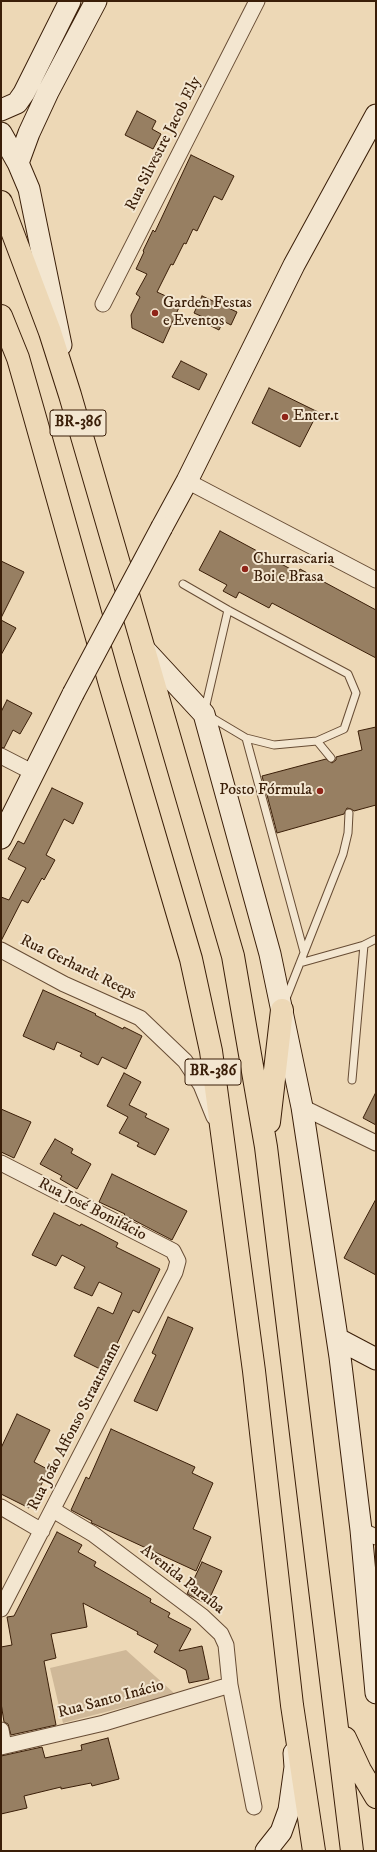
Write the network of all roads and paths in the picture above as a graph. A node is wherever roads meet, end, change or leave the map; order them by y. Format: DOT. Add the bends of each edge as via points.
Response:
graph roads {
  1 [pos="70,1"];
  2 [pos="96,1"];
  3 [pos="257,1"];
  4 [pos="29,82"];
  5 [pos="48,92"];
  6 [pos="1,110"];
  7 [pos="376,114"];
  8 [pos="1,133"];
  9 [pos="18,163"];
  10 [pos="1,202"];
  11 [pos="103,304"];
  12 [pos="1,316"];
  13 [pos="70,395"];
  14 [pos="187,481"];
  15 [pos="376,580"];
  16 [pos="183,584"];
  17 [pos="228,610"];
  18 [pos="143,648"];
  19 [pos="204,714"];
  20 [pos="246,738"];
  21 [pos="317,741"];
  22 [pos="1,756"];
  23 [pos="331,758"];
  24 [pos="34,773"];
  25 [pos="349,813"];
  26 [pos="1,838"];
  27 [pos="376,938"];
  28 [pos="364,945"];
  29 [pos="1,950"];
  30 [pos="304,952"];
  31 [pos="300,963"];
  32 [pos="282,1010"];
  33 [pos="352,1080"];
  34 [pos="302,1107"];
  35 [pos="376,1143"];
  36 [pos="223,1145"];
  37 [pos="266,1147"];
  38 [pos="1,1163"];
  39 [pos="178,1261"];
  40 [pos="338,1339"];
  41 [pos="376,1359"];
  42 [pos="1,1507"];
  43 [pos="53,1510"];
  44 [pos="42,1531"];
  45 [pos="369,1534"];
  46 [pos="1,1609"];
  47 [pos="230,1685"];
  48 [pos="376,1693"];
  49 [pos="292,1705"];
  50 [pos="337,1719"];
  51 [pos="1,1730"];
  52 [pos="2,1747"];
  53 [pos="376,1797"];
  54 [pos="254,1808"];
  55 [pos="266,1851"];
  56 [pos="314,1851"];
  57 [pos="352,1851"];
  1 -- 4 [label="main road"];
  2 -- 5 [label="main road"];
  3 -- 11 [label="street, Rua Silvestre Jacob Ely"];
  4 -- 5 [label="main road"];
  4 -- 6 [label="main road" via="17,103"];
  5 -- 9 [label="main road"];
  7 -- 14 [label="main road" via="294,265"];
  8 -- 9 [label="main road"];
  9 -- 13 [label="main road" via="29,189 56,314"];
  10 -- 13 [label="highway, BR-386" via="47,324"];
  12 -- 36 [label="highway, BR-386" via="18,358 191,959 211,1051"];
  13 -- 18 [label="highway, BR-386"];
  14 -- 15 [label="street"];
  14 -- 24 [label="main road, bridge" via="73,694"];
  16 -- 17 [label="lane"];
  17 -- 19 [label="lane"];
  17 -- 21 [label="lane" via="348,674 356,693 344,729"];
  18 -- 19 [label="main road"];
  18 -- 37 [label="highway, BR-386" via="233,956"];
  19 -- 20 [label="lane"];
  19 -- 32 [label="main road" via="270,954"];
  20 -- 21 [label="lane" via="274,746"];
  20 -- 30 [label="lane"];
  21 -- 23 [label="lane"];
  22 -- 24 [label="street"];
  24 -- 26 [label="main road"];
  25 -- 30 [label="lane" via="348,834 342,854"];
  27 -- 28 [label="lane"];
  28 -- 31 [label="lane"];
  28 -- 33 [label="lane"];
  29 -- 36 [label="street, Rua Gerhardt Reeps" via="64,984 140,1018 185,1061 201,1085"];
  30 -- 31 [label="lane"];
  31 -- 32 [label="lane"];
  32 -- 34 [label="main road"];
  32 -- 37 [label="highway"];
  34 -- 35 [label="street"];
  34 -- 40 [label="main road"];
  36 -- 49 [label="highway, BR-386" via="254,1371"];
  37 -- 50 [label="highway, BR-386"];
  38 -- 39 [label="street, Rua José Bonifácio" via="173,1251"];
  39 -- 43 [label="street, Rua João Affonso Straatmann" via="175,1272"];
  40 -- 41 [label="main road"];
  40 -- 45 [label="main road"];
  42 -- 44 [label="street"];
  43 -- 44 [label="street, Rua João Affonso Straatmann"];
  43 -- 47 [label="street, Avenida Paraíba" via="93,1534 202,1616 221,1634 226,1645"];
  44 -- 46 [label="street, Rua João Affonso Straatmann"];
  45 -- 48 [label="main road"];
  47 -- 52 [label="street, Rua Santo Inácio" via="104,1723"];
  47 -- 54 [label="street, Avenida Paraíba"];
  49 -- 55 [label="main road" via="294,1767 289,1810 281,1832"];
  49 -- 56 [label="highway, BR-386"];
  50 -- 53 [label="highway" via="360,1770"];
  50 -- 57 [label="highway, BR-386"];
  51 -- 52 [label="street"];
}
